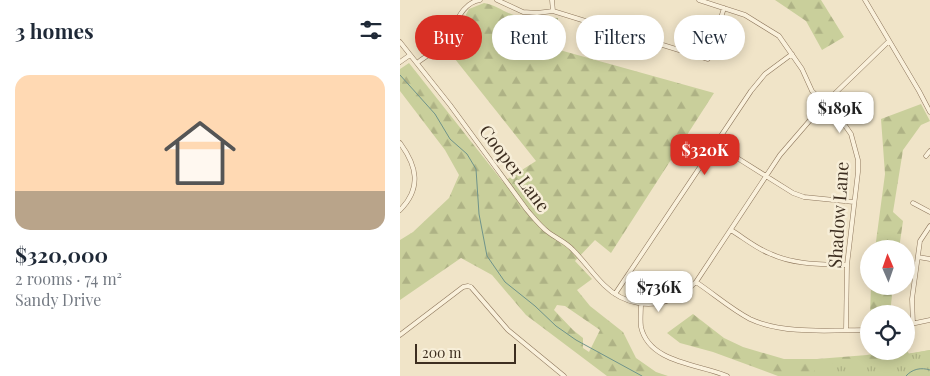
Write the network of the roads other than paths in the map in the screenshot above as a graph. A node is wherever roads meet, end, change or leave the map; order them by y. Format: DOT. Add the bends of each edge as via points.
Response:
graph roads {
  1 [pos="480,0"];
  2 [pos="497,0"];
  3 [pos="552,0"];
  4 [pos="699,0"];
  5 [pos="865,0"];
  6 [pos="724,8"];
  7 [pos="552,11"];
  8 [pos="889,41"];
  9 [pos="400,42"];
  10 [pos="792,54"];
  11 [pos="410,55"];
  12 [pos="400,62"];
  13 [pos="417,63"];
  14 [pos="824,104"];
  15 [pos="930,112"];
  16 [pos="400,142"];
  17 [pos="715,144"];
  18 [pos="930,150"];
  19 [pos="926,156"];
  20 [pos="766,177"];
  21 [pos="854,202"];
  22 [pos="913,203"];
  23 [pos="400,210"];
  24 [pos="930,212"];
  25 [pos="930,226"];
  26 [pos="731,230"];
  27 [pos="918,257"];
  28 [pos="930,259"];
  29 [pos="847,265"];
  30 [pos="696,282"];
  31 [pos="615,294"];
  32 [pos="641,304"];
  33 [pos="912,305"];
  34 [pos="930,320"];
  35 [pos="915,323"];
  36 [pos="846,330"];
  37 [pos="860,330"];
  38 [pos="400,335"];
  39 [pos="564,376"];
  40 [pos="727,376"];
  1 -- 13 [label="street" via="459,16 444,42"];
  2 -- 7 [label="street" via="523,12"];
  3 -- 7 [label="street"];
  4 -- 6 [label="street, Shadow Lane"];
  5 -- 8 [label="street"];
  6 -- 7 [label="street" via="708,59"];
  6 -- 10 [label="street, Shadow Lane" via="745,15 779,36"];
  8 -- 14 [label="street, Cooper Lane"];
  8 -- 15 [label="street"];
  9 -- 11 [label="street"];
  10 -- 14 [label="street, Shadow Lane" via="812,91"];
  10 -- 17 [label="street" via="765,74"];
  11 -- 12 [label="street"];
  11 -- 13 [label="street, Cooper Lane"];
  13 -- 31 [label="street, Cooper Lane" via="527,210 549,232 565,242"];
  14 -- 20 [label="street, Cooper Lane" via="780,155"];
  14 -- 21 [label="street, Shadow Lane" via="839,116 851,134 858,160"];
  16 -- 23 [label="street" via="416,174 408,202"];
  17 -- 20 [label="street"];
  17 -- 31 [label="street"];
  18 -- 19 [label="street"];
  20 -- 21 [label="street" via="804,197"];
  20 -- 26 [label="street, Cooper Lane"];
  21 -- 29 [label="street, Shadow Lane"];
  22 -- 24 [label="street"];
  25 -- 27 [label="street" via="920,241"];
  26 -- 29 [label="street" via="770,254 789,260"];
  26 -- 30 [label="street, Cooper Lane"];
  27 -- 28 [label="street"];
  27 -- 33 [label="street"];
  29 -- 36 [label="street, Shadow Lane"];
  30 -- 32 [label="street, Cooper Lane" via="680,296 668,301"];
  30 -- 36 [label="street" via="738,312 759,322 779,328"];
  31 -- 32 [label="street, Cooper Lane"];
  32 -- 40 [label="street" via="641,327 646,340 654,348 672,359"];
  34 -- 35 [label="street"];
  36 -- 37 [label="street"];
  38 -- 39 [label="street" via="468,286 508,330"];
}
